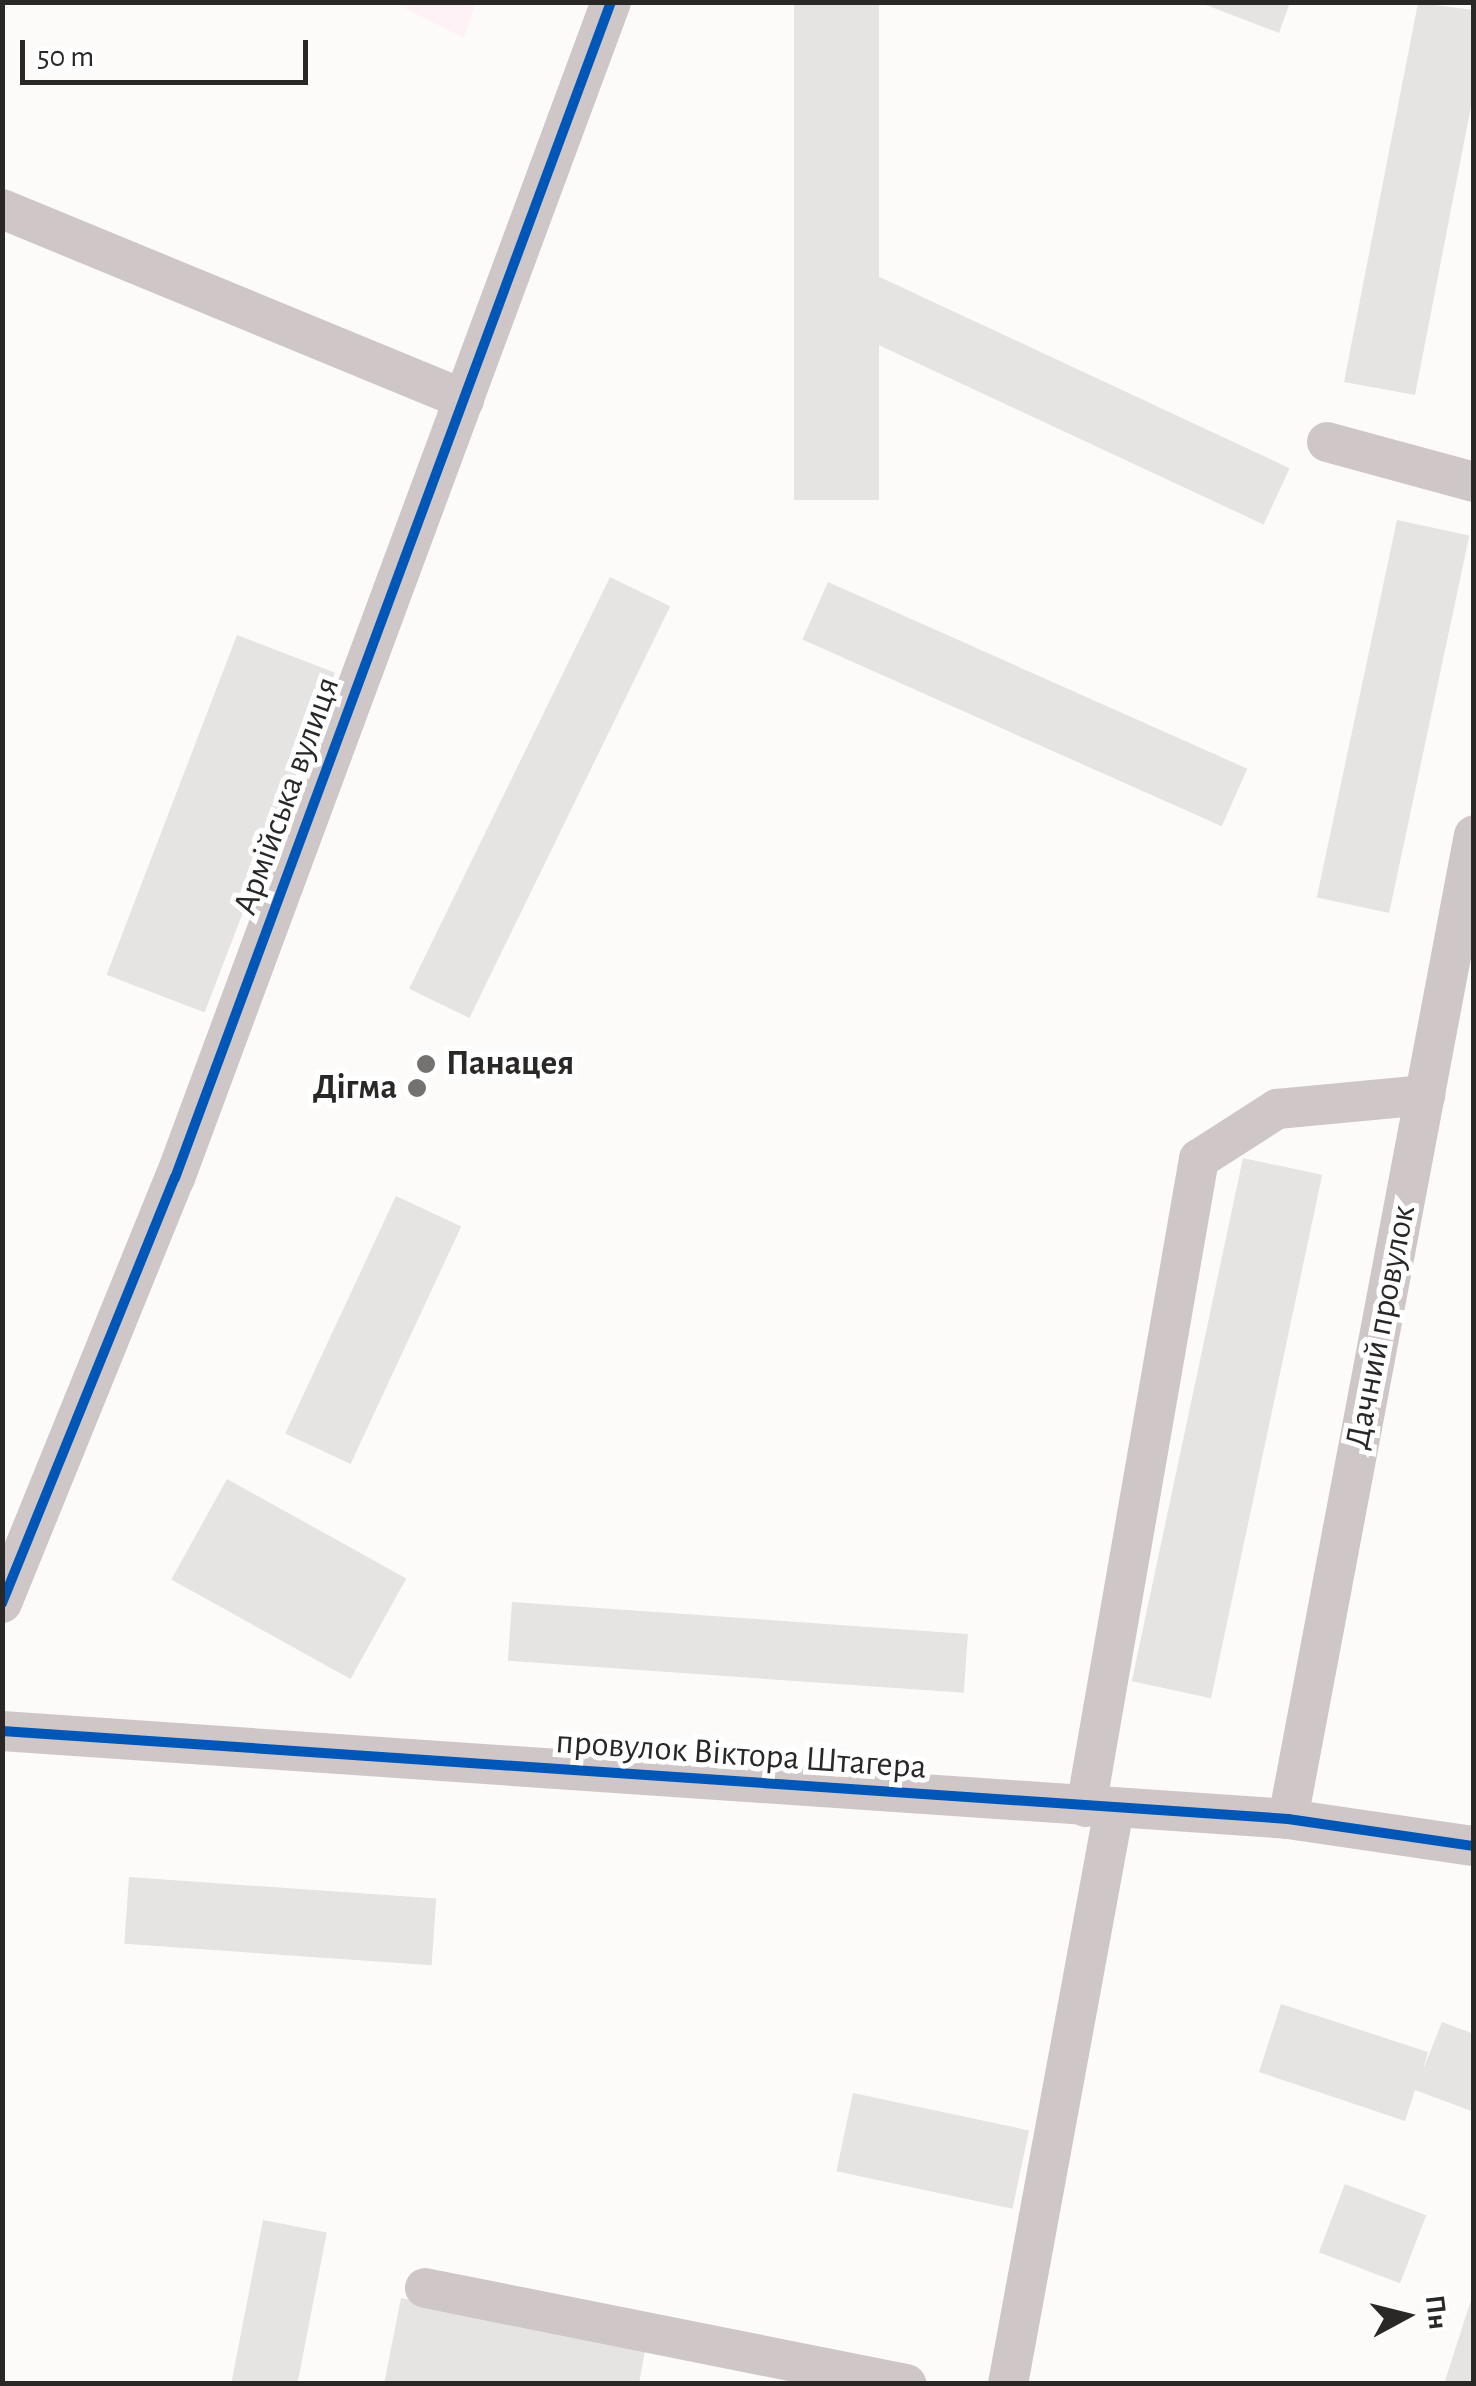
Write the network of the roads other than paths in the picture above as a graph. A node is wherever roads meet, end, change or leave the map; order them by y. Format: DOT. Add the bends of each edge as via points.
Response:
graph roads {
  1 [pos="611,2"];
  2 [pos="2,209"];
  3 [pos="464,399"];
  4 [pos="1327,442"];
  5 [pos="1474,482"];
  6 [pos="1474,835"];
  7 [pos="1455,1037"];
  8 [pos="1425,1096"];
  9 [pos="2,1603"];
  10 [pos="2,1731"];
  11 [pos="1100,1808"];
  12 [pos="1288,1819"];
  13 [pos="1474,1846"];
  14 [pos="425,2288"];
  15 [pos="907,2384"];
  16 [pos="1008,2384"];
  1 -- 3 [label="street, Армійська вулиця"];
  2 -- 3 [label="street"];
  3 -- 9 [label="street, Армійська вулиця" via="174,1178"];
  4 -- 5 [label="street"];
  6 -- 7 [label="street, Дачний провулок"];
  7 -- 8 [label="street, Дачний провулок"];
  8 -- 11 [label="street" via="1278,1109 1199,1158"];
  8 -- 12 [label="street, Дачний провулок"];
  10 -- 11 [label="street, провулок Віктора Штагера"];
  11 -- 12 [label="street, провулок Віктора Штагера"];
  11 -- 16 [label="street"];
  12 -- 13 [label="street, провулок Віктора Штагера"];
  14 -- 15 [label="street"];
}
